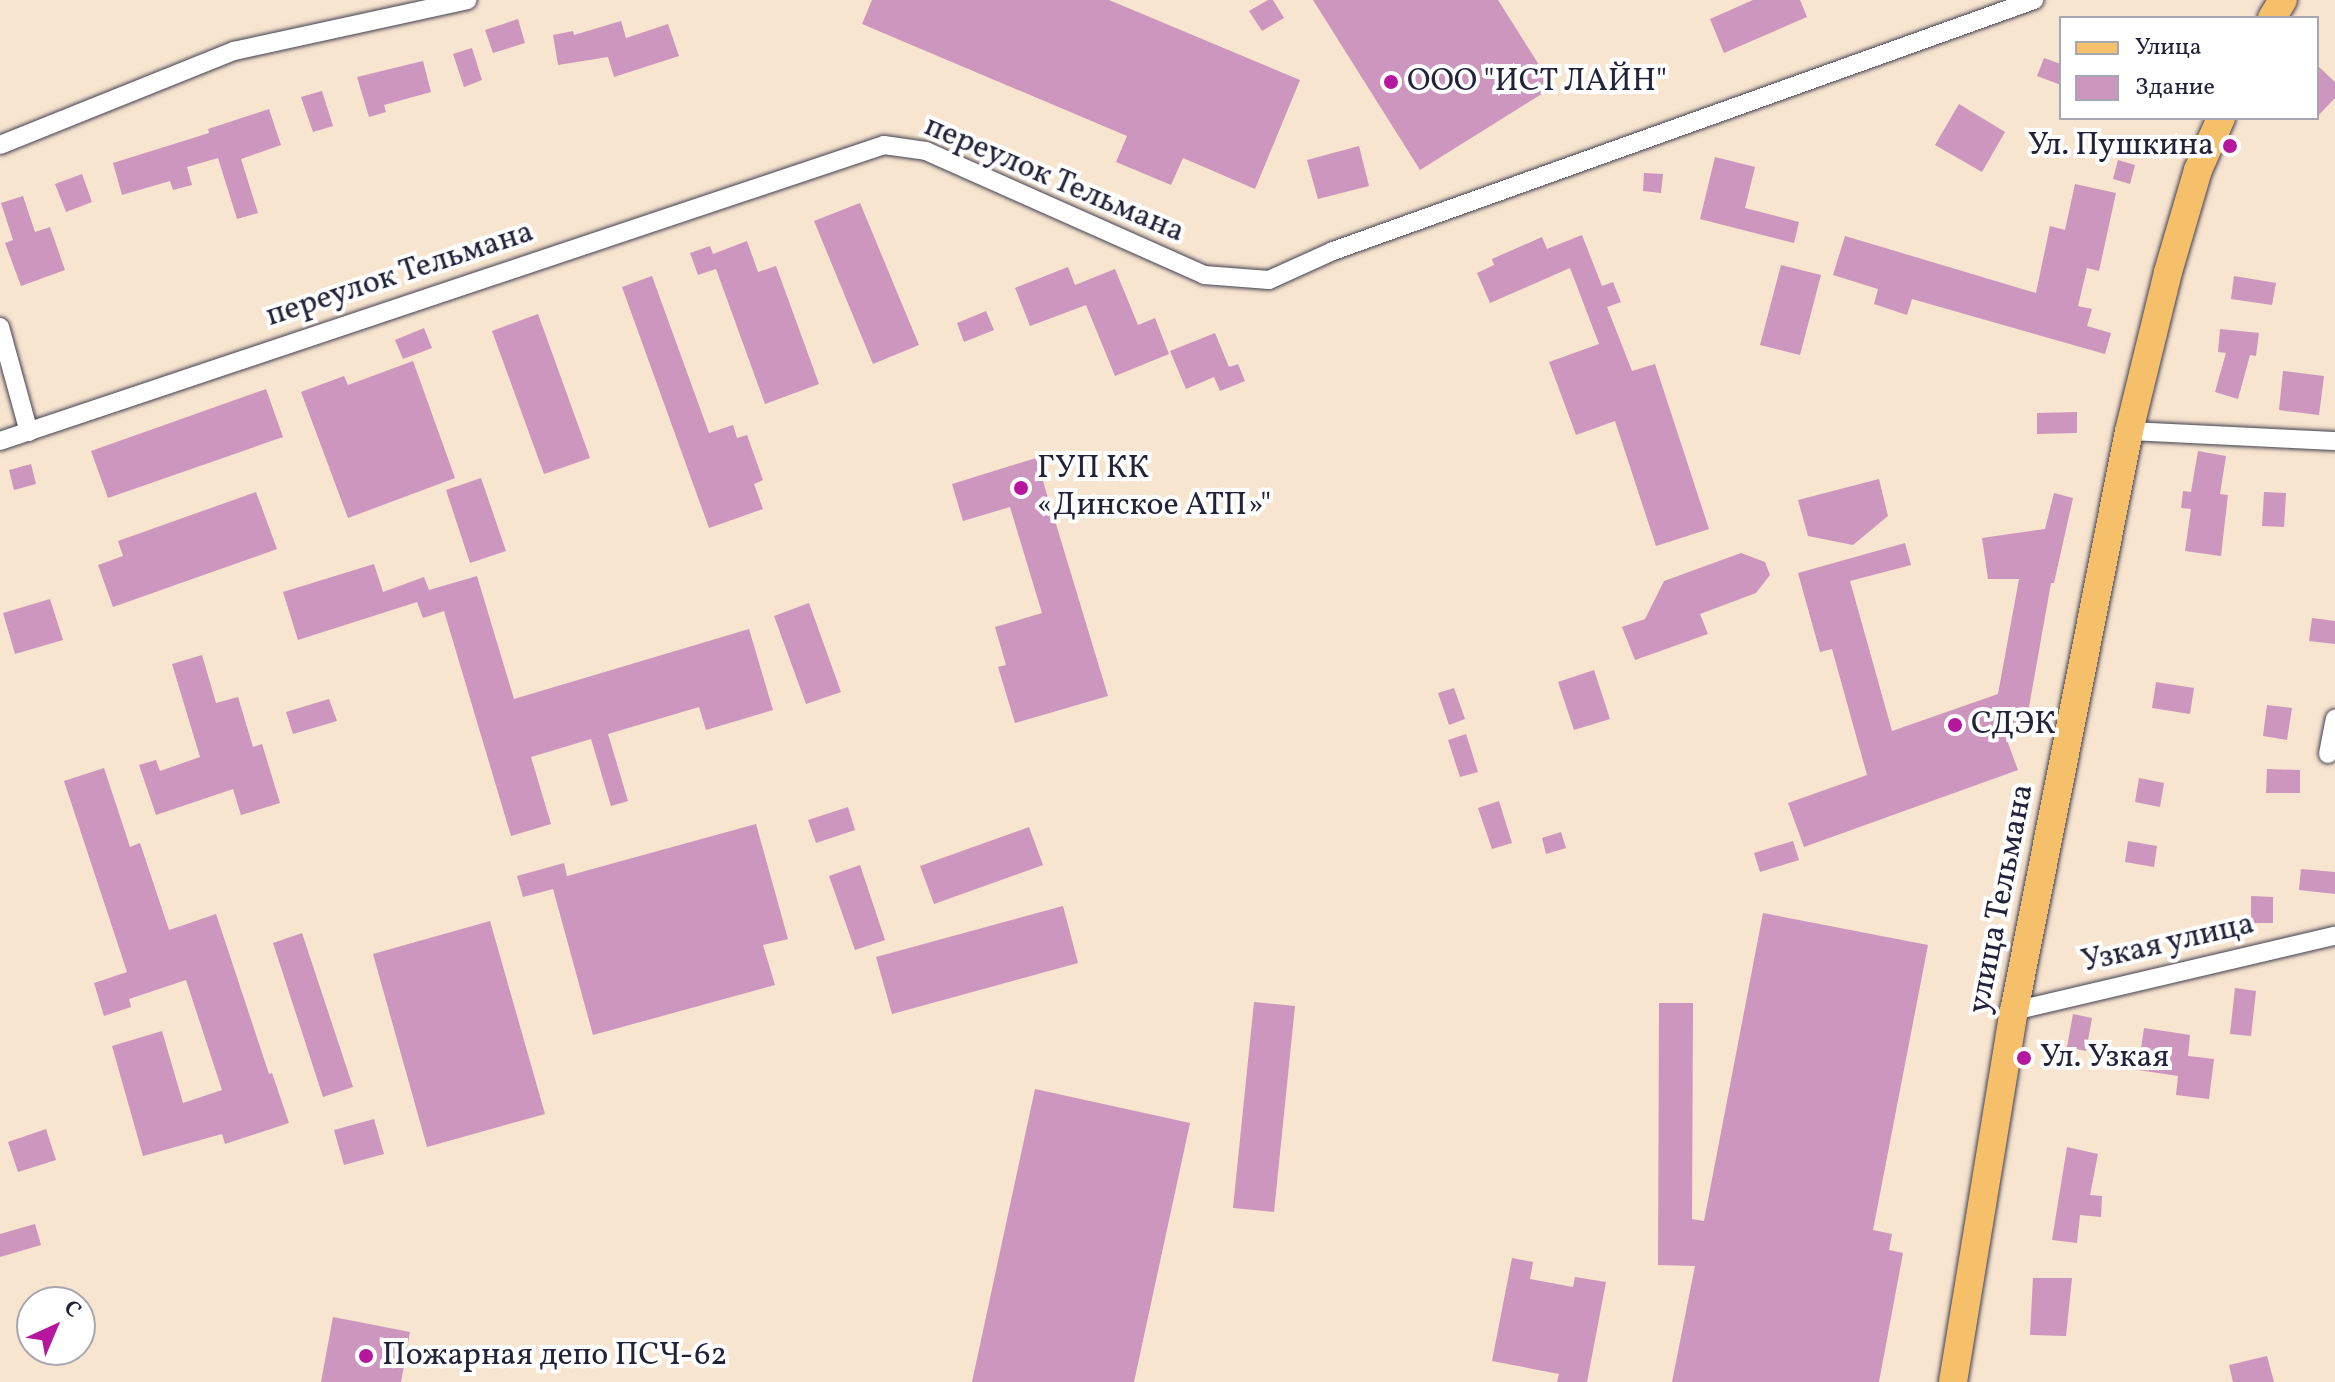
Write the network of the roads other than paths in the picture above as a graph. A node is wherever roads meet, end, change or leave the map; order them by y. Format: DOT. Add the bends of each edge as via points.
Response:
graph roads {
  1 [pos="467,0"];
  2 [pos="2034,0"];
  3 [pos="2220,120"];
  4 [pos="0,145"];
  5 [pos="0,327"];
  6 [pos="2129,431"];
  7 [pos="29,432"];
  8 [pos="0,441"];
  9 [pos="2335,441"];
  10 [pos="2335,719"];
  11 [pos="2328,754"];
  12 [pos="2335,936"];
  13 [pos="2014,1011"];
  14 [pos="1953,1382"];
  1 -- 4 [label="street" via="234,51"];
  2 -- 7 [label="street, переулок Тельмана" via="1333,251 1269,280 1204,275 926,151 884,145"];
  3 -- 6 [label="main road, улица Тельмана" via="2193,185"];
  5 -- 7 [label="street"];
  6 -- 9 [label="street"];
  6 -- 13 [label="main road, улица Тельмана"];
  7 -- 8 [label="street, переулок Тельмана"];
  10 -- 11 [label="street"];
  12 -- 13 [label="street, Узкая улица"];
  13 -- 14 [label="main road, улица Тельмана"];
}
